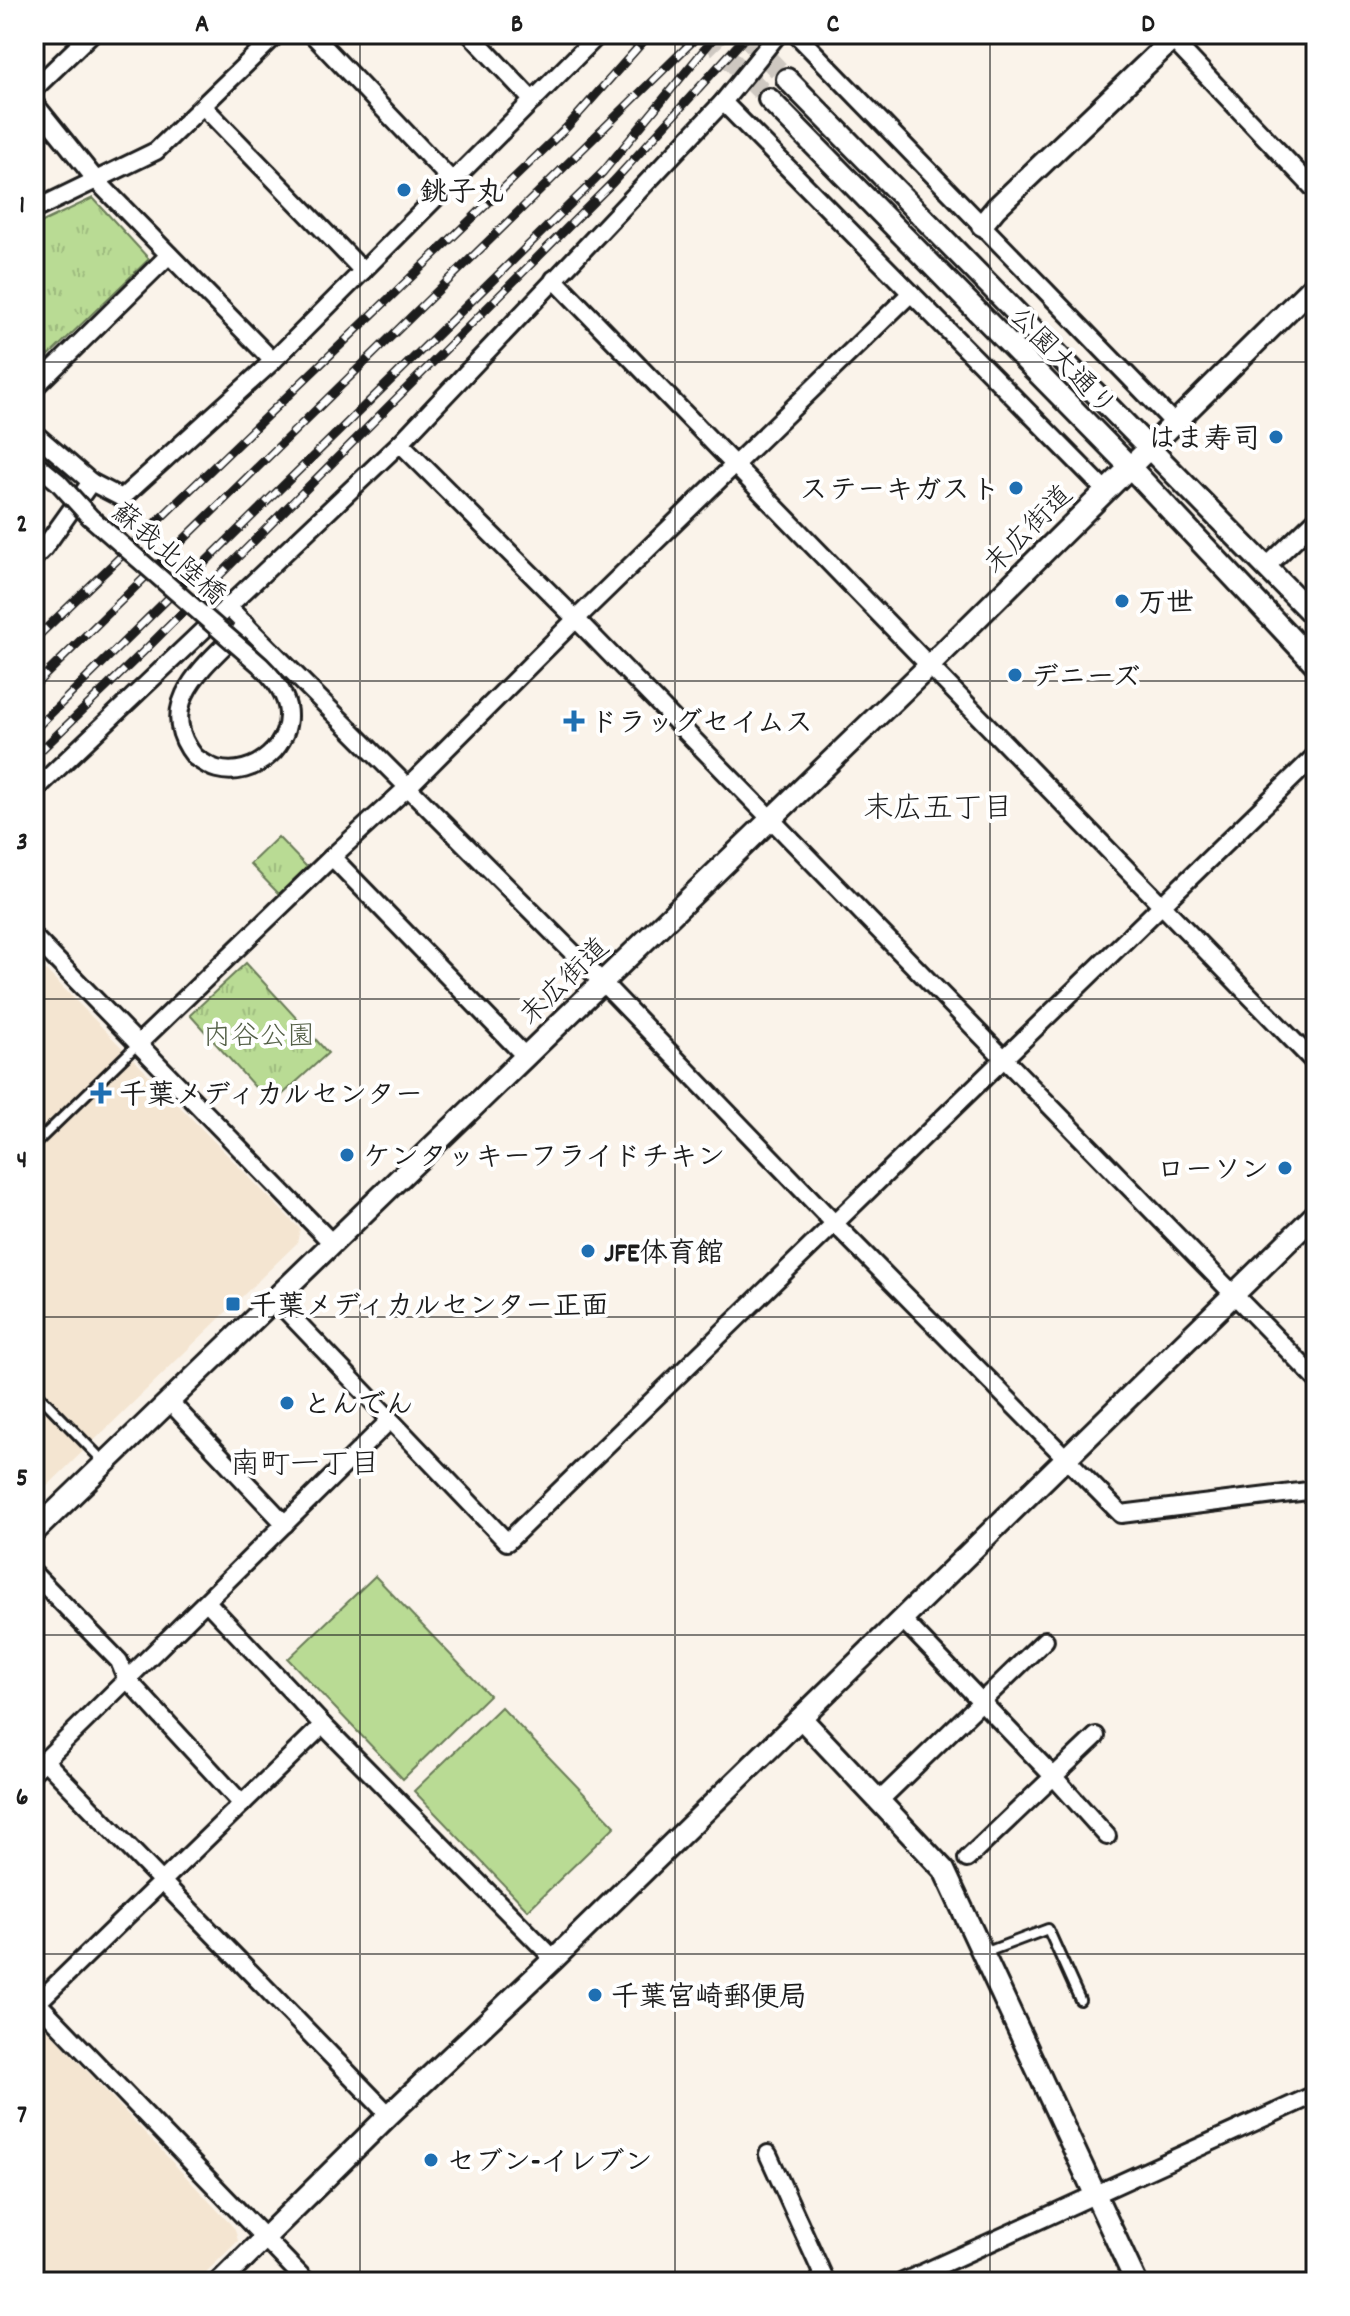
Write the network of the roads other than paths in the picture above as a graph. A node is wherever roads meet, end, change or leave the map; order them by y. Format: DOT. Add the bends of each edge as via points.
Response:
graph roads {
  1 [pos="91,34"];
  2 [pos="277,34"];
  3 [pos="312,34"];
  4 [pos="470,34"];
  5 [pos="599,34"];
  6 [pos="778,34"];
  7 [pos="796,34"];
  8 [pos="1172,36"];
  9 [pos="787,79"];
  10 [pos="34,89"];
  11 [pos="769,99"];
  12 [pos="533,101"];
  13 [pos="723,102"];
  14 [pos="34,103"];
  15 [pos="203,106"];
  16 [pos="96,180"];
  17 [pos="453,182"];
  18 [pos="1316,191"];
  19 [pos="34,210"];
  20 [pos="982,225"];
  21 [pos="169,255"];
  22 [pos="363,271"];
  23 [pos="554,279"];
  24 [pos="1316,283"];
  25 [pos="911,293"];
  26 [pos="273,361"];
  27 [pos="34,388"];
  28 [pos="1174,423"];
  29 [pos="34,433"];
  30 [pos="400,443"];
  31 [pos="1148,448"];
  32 [pos="34,462"];
  33 [pos="735,463"];
  34 [pos="1129,466"];
  35 [pos="91,482"];
  36 [pos="1105,490"];
  37 [pos="1316,519"];
  38 [pos="34,558"];
  39 [pos="1266,567"];
  40 [pos="227,606"];
  41 [pos="1316,618"];
  42 [pos="576,619"];
  43 [pos="246,624"];
  44 [pos="1316,665"];
  45 [pos="928,667"];
  46 [pos="1316,755"];
  47 [pos="408,787"];
  48 [pos="34,791"];
  49 [pos="769,820"];
  50 [pos="332,857"];
  51 [pos="1160,906"];
  52 [pos="34,937"];
  53 [pos="602,982"];
  54 [pos="139,1043"];
  55 [pos="525,1056"];
  56 [pos="1004,1059"];
  57 [pos="1316,1064"];
  58 [pos="34,1145"];
  59 [pos="1316,1214"];
  60 [pos="836,1225"];
  61 [pos="332,1243"];
  62 [pos="1232,1296"];
  63 [pos="275,1299"];
  64 [pos="1316,1379"];
  65 [pos="34,1390"];
  66 [pos="169,1401"];
  67 [pos="389,1421"];
  68 [pos="1066,1458"];
  69 [pos="105,1463"];
  70 [pos="1316,1490"];
  71 [pos="285,1524"];
  72 [pos="34,1532"];
  73 [pos="34,1574"];
  74 [pos="207,1602"];
  75 [pos="902,1619"];
  76 [pos="1045,1640"];
  77 [pos="126,1678"];
  78 [pos="980,1701"];
  79 [pos="801,1718"];
  80 [pos="323,1725"];
  81 [pos="1096,1736"];
  82 [pos="39,1766"];
  83 [pos="1053,1776"];
  84 [pos="879,1801"];
  85 [pos="242,1804"];
  86 [pos="1107,1836"];
  87 [pos="967,1859"];
  88 [pos="162,1882"];
  89 [pos="984,1953"];
  90 [pos="554,1959"];
  91 [pos="1080,2000"];
  92 [pos="35,2003"];
  93 [pos="1316,2094"];
  94 [pos="389,2115"];
  95 [pos="768,2154"];
  96 [pos="1096,2194"];
  97 [pos="265,2238"];
  98 [pos="220,2282"];
  99 [pos="307,2282"];
  100 [pos="826,2282"];
  101 [pos="903,2282"];
  102 [pos="1136,2282"];
  1 -- 10 [label="street"];
  2 -- 15 [label="street"];
  3 -- 17 [label="street"];
  4 -- 12 [label="street"];
  5 -- 12 [label="street"];
  6 -- 13 [label="street"];
  7 -- 20 [label="street"];
  8 -- 18 [label="street"];
  8 -- 20 [label="street"];
  9 -- 31 [label="street, 公園大通り"];
  11 -- 34 [label="street, 公園大通り"];
  12 -- 17 [label="street"];
  13 -- 23 [label="street"];
  13 -- 25 [label="street"];
  14 -- 16 [label="street"];
  15 -- 16 [label="street" via="156,151"];
  15 -- 22 [label="street"];
  16 -- 19 [label="street"];
  16 -- 21 [label="street"];
  17 -- 22 [label="street"];
  20 -- 28 [label="street"];
  21 -- 26 [label="street"];
  21 -- 27 [label="street"];
  22 -- 26 [label="street"];
  23 -- 30 [label="street"];
  23 -- 33 [label="street"];
  24 -- 28 [label="street, 末広街道"];
  25 -- 33 [label="street"];
  25 -- 36 [label="street"];
  26 -- 35 [label="street" via="122,498"];
  28 -- 31 [label="street, 末広街道"];
  29 -- 35 [label="street"];
  30 -- 40 [label="street"];
  30 -- 42 [label="street"];
  31 -- 34 [label="street, 末広街道"];
  31 -- 39 [label="street, 公園大通り"];
  32 -- 43 [label="street, 蘇我北陸橋, bridge" via="90,517 227,636 239,646 278,685 288,721 276,749 251,767 219,770 184,744 178,712 193,681 218,653 228,644 237,634"];
  33 -- 42 [label="street"];
  33 -- 45 [label="street"];
  34 -- 36 [label="street, 末広街道"];
  34 -- 44 [label="street, 公園大通り"];
  35 -- 38 [label="street, 蘇我北陸橋"];
  36 -- 45 [label="street, 末広街道"];
  37 -- 39 [label="street"];
  39 -- 41 [label="street, 公園大通り"];
  40 -- 43 [label="street"];
  40 -- 48 [label="street"];
  42 -- 47 [label="street"];
  42 -- 49 [label="street"];
  43 -- 47 [label="street"];
  45 -- 49 [label="street, 末広街道"];
  45 -- 51 [label="street"];
  46 -- 51 [label="street"];
  47 -- 50 [label="street"];
  47 -- 53 [label="street"];
  49 -- 53 [label="street, 末広街道"];
  49 -- 56 [label="street"];
  50 -- 54 [label="street"];
  50 -- 55 [label="street"];
  51 -- 56 [label="street"];
  51 -- 57 [label="street"];
  52 -- 54 [label="street"];
  53 -- 55 [label="street, 末広街道"];
  53 -- 60 [label="street"];
  54 -- 58 [label="lane"];
  54 -- 61 [label="street"];
  55 -- 61 [label="street, 末広街道"];
  56 -- 60 [label="street"];
  56 -- 62 [label="street"];
  59 -- 62 [label="street"];
  60 -- 67 [label="street" via="507,1542"];
  60 -- 68 [label="street"];
  61 -- 63 [label="street, 末広街道"];
  62 -- 64 [label="street"];
  62 -- 68 [label="street"];
  63 -- 66 [label="street, 末広街道"];
  63 -- 67 [label="street"];
  65 -- 69 [label="lane"];
  66 -- 69 [label="street, 末広街道"];
  66 -- 71 [label="street"];
  67 -- 71 [label="street"];
  68 -- 70 [label="street" via="1121,1514"];
  68 -- 75 [label="street"];
  69 -- 72 [label="street, 末広街道"];
  71 -- 74 [label="street"];
  73 -- 77 [label="street" via="119,1661"];
  74 -- 77 [label="street"];
  74 -- 80 [label="street"];
  75 -- 78 [label="street"];
  75 -- 79 [label="street"];
  76 -- 78 [label="street"];
  77 -- 82 [label="street"];
  77 -- 85 [label="street"];
  78 -- 83 [label="street"];
  78 -- 84 [label="street"];
  79 -- 84 [label="street"];
  79 -- 90 [label="street"];
  80 -- 85 [label="street"];
  80 -- 90 [label="street"];
  81 -- 83 [label="street"];
  82 -- 88 [label="street"];
  83 -- 86 [label="street"];
  83 -- 87 [label="street"];
  84 -- 89 [label="street" via="944,1870"];
  85 -- 88 [label="street"];
  88 -- 92 [label="street"];
  88 -- 94 [label="street"];
  89 -- 91 [label="lane" via="1048,1929"];
  89 -- 96 [label="street"];
  90 -- 94 [label="street"];
  92 -- 97 [label="street"];
  93 -- 96 [label="street"];
  94 -- 97 [label="street"];
  95 -- 100 [label="street"];
  96 -- 101 [label="street"];
  96 -- 102 [label="street"];
  97 -- 98 [label="street"];
  97 -- 99 [label="street"];
}
